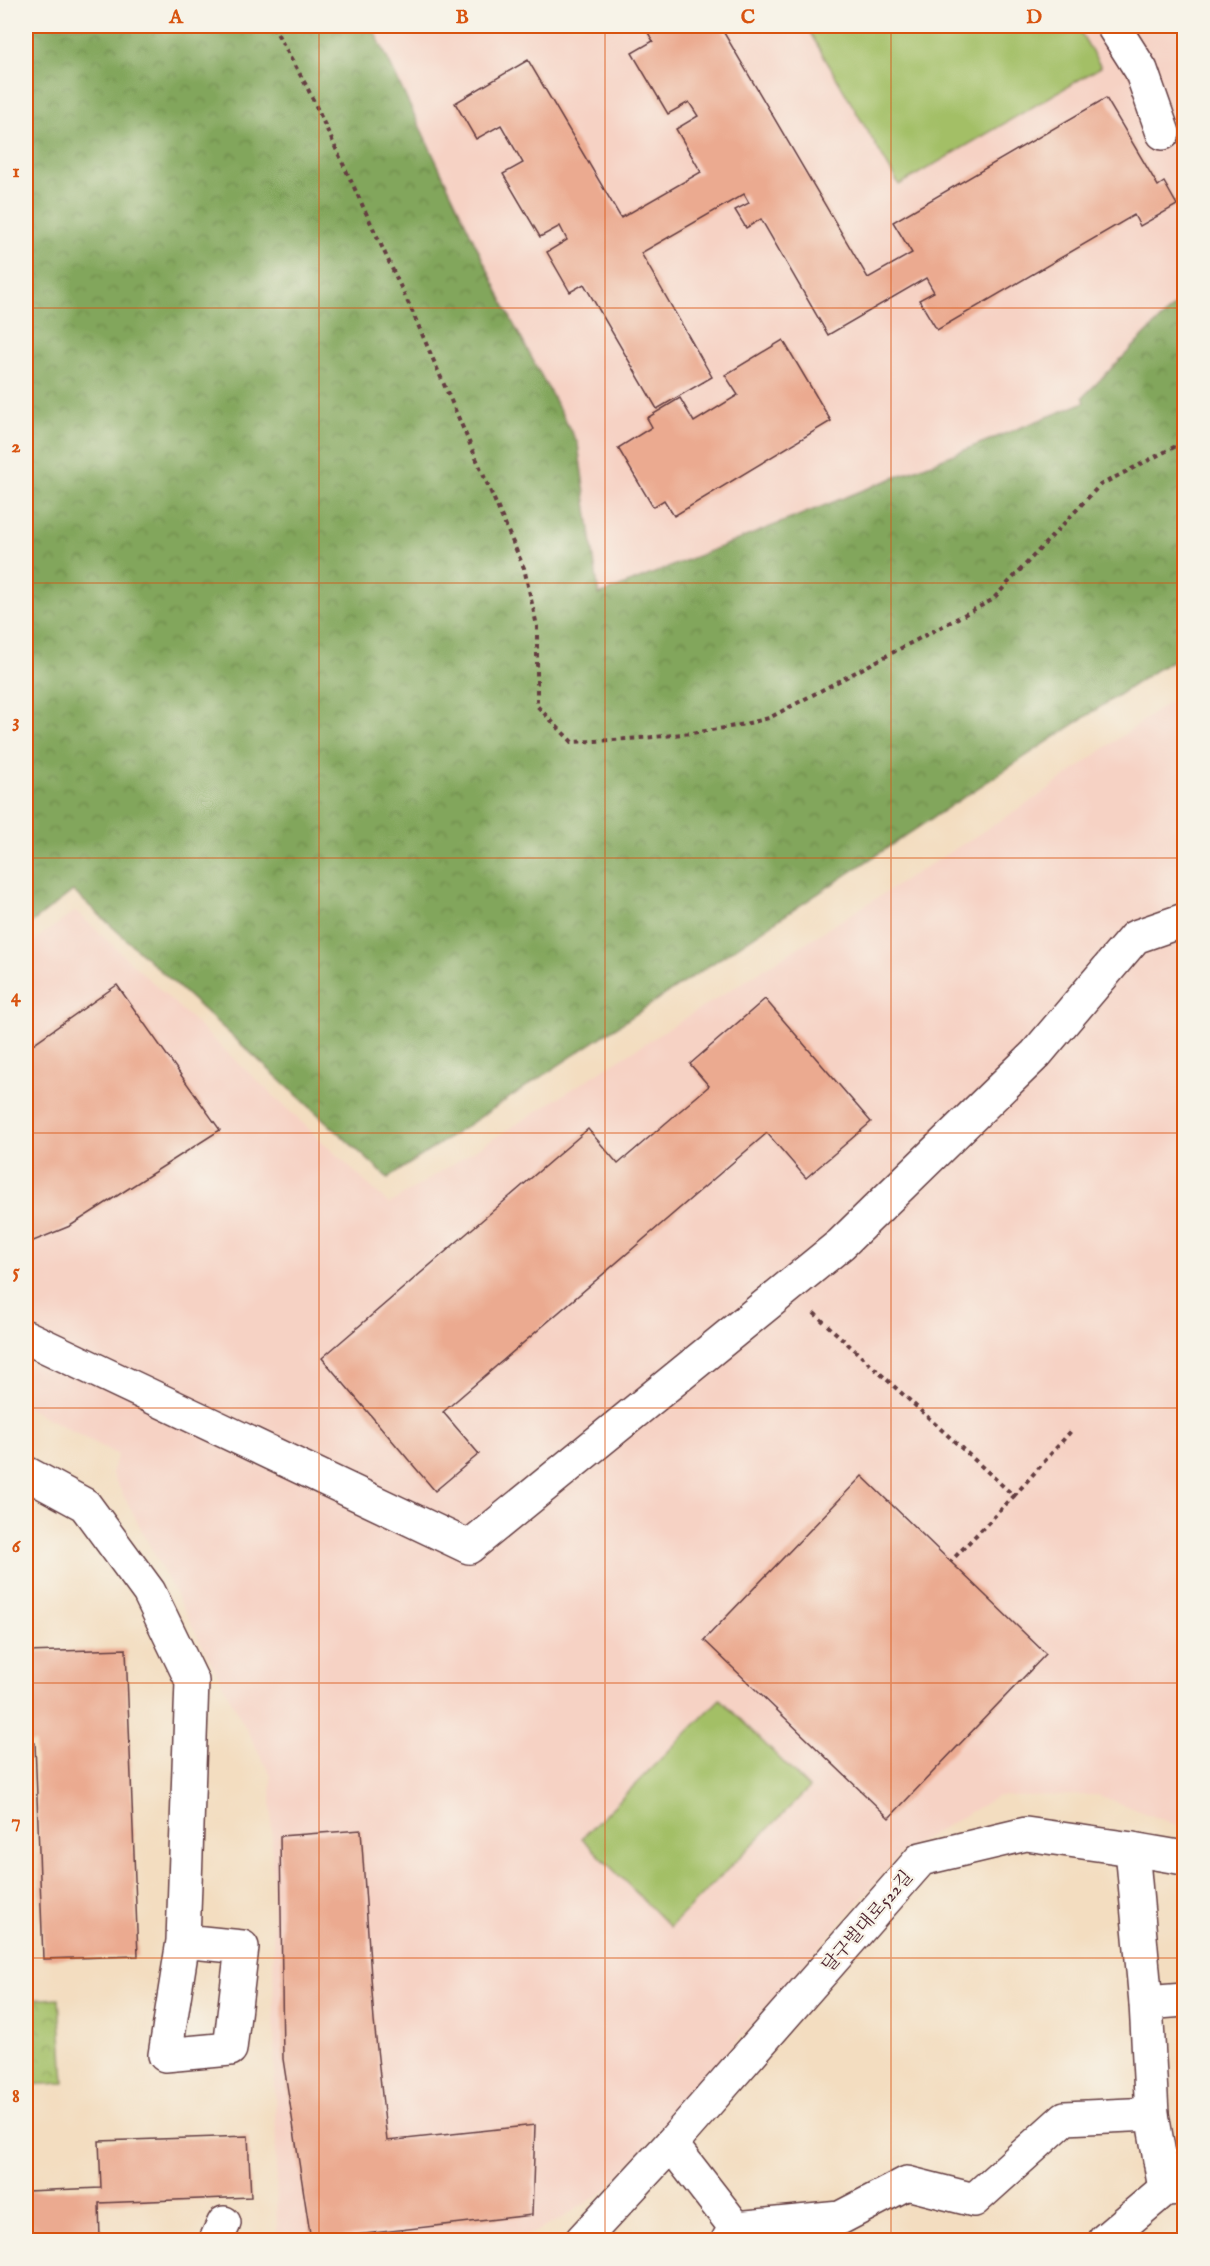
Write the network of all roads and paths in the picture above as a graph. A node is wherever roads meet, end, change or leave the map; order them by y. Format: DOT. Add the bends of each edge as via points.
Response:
graph roads {
  1 [pos="273,26"];
  2 [pos="1113,26"];
  3 [pos="1163,133"];
  4 [pos="1185,442"];
  5 [pos="1185,920"];
  6 [pos="787,1288"];
  7 [pos="26,1337"];
  8 [pos="1072,1430"];
  9 [pos="26,1473"];
  10 [pos="1014,1496"];
  11 [pos="950,1562"];
  12 [pos="1132,1849"];
  13 [pos="1185,1858"];
  14 [pos="183,1941"];
  15 [pos="1185,2000"];
  16 [pos="1146,2003"];
  17 [pos="1152,2114"];
  18 [pos="671,2144"];
  19 [pos="1175,2189"];
  20 [pos="732,2234"];
  21 [pos="582,2241"];
  22 [pos="1106,2241"];
  1 -- 4 [label="path" via="307,87 406,300 524,568 537,626 537,706 572,742 733,728 769,718 992,600 1100,485"];
  2 -- 3 [label="street" via="1141,70"];
  5 -- 6 [label="street" via="1135,937 1036,1054 841,1244"];
  6 -- 7 [label="street" via="469,1547"];
  6 -- 10 [label="path"];
  8 -- 10 [label="path"];
  9 -- 14 [label="street" via="85,1505 149,1593 192,1681"];
  10 -- 11 [label="path"];
  12 -- 13 [label="street, 달구벌대로522길"];
  12 -- 16 [label="street"];
  12 -- 18 [label="street, 달구벌대로522길" via="1026,1834 921,1858"];
  15 -- 16 [label="street"];
  16 -- 17 [label="street"];
  17 -- 19 [label="street"];
  17 -- 20 [label="street" via="1065,2118 974,2200 907,2183 840,2218"];
  18 -- 20 [label="street"];
  18 -- 21 [label="street, 달구벌대로522길"];
  19 -- 22 [label="street"];
}
